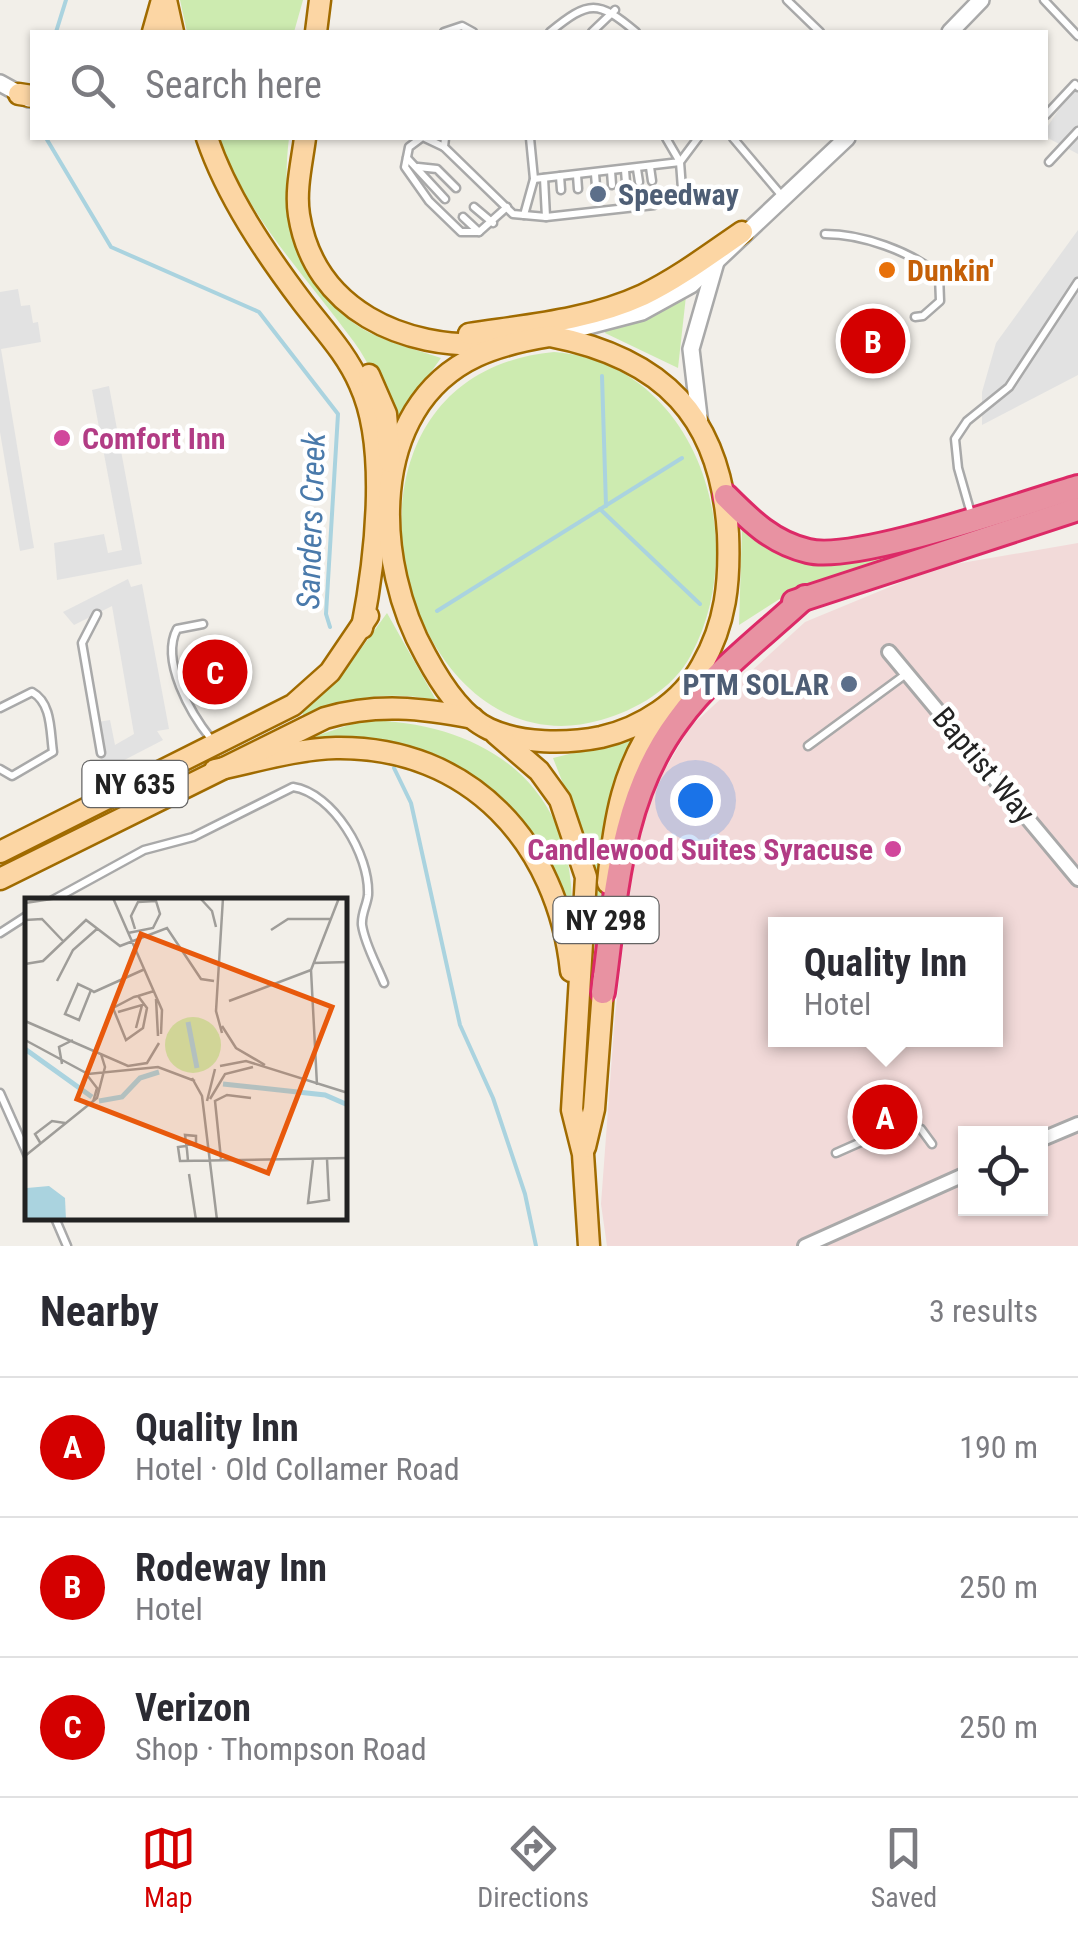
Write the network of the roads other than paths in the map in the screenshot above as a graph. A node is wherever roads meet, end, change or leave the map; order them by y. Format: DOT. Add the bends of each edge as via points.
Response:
graph roads {
  1 [pos="164,0"];
  2 [pos="320,0"];
  3 [pos="787,0"];
  4 [pos="981,0"];
  5 [pos="1044,0"];
  6 [pos="614,10"];
  7 [pos="155,30"];
  8 [pos="173,30"];
  9 [pos="316,30"];
  10 [pos="552,30"];
  11 [pos="594,30"];
  12 [pos="634,30"];
  13 [pos="818,30"];
  14 [pos="952,30"];
  15 [pos="1078,36"];
  16 [pos="0,83"];
  17 [pos="1078,88"];
  18 [pos="28,97"];
  19 [pos="1048,113"];
  20 [pos="1078,131"];
  21 [pos="206,140"];
  22 [pos="304,140"];
  23 [pos="420,140"];
  24 [pos="530,140"];
  25 [pos="667,140"];
  26 [pos="696,140"];
  27 [pos="735,140"];
  28 [pos="845,140"];
  29 [pos="444,142"];
  30 [pos="406,158"];
  31 [pos="680,162"];
  32 [pos="1049,162"];
  33 [pos="418,167"];
  34 [pos="650,167"];
  35 [pos="637,168"];
  36 [pos="625,170"];
  37 [pos="611,172"];
  38 [pos="594,174"];
  39 [pos="577,175"];
  40 [pos="560,176"];
  41 [pos="544,178"];
  42 [pos="534,179"];
  43 [pos="652,181"];
  44 [pos="638,182"];
  45 [pos="626,183"];
  46 [pos="612,185"];
  47 [pos="596,186"];
  48 [pos="456,188"];
  49 [pos="578,189"];
  50 [pos="561,190"];
  51 [pos="639,197"];
  52 [pos="783,197"];
  53 [pos="627,198"];
  54 [pos="445,199"];
  55 [pos="614,199"];
  56 [pos="597,200"];
  57 [pos="579,202"];
  58 [pos="562,204"];
  59 [pos="474,206"];
  60 [pos="640,206"];
  61 [pos="506,208"];
  62 [pos="628,208"];
  63 [pos="614,209"];
  64 [pos="598,211"];
  65 [pos="580,213"];
  66 [pos="524,215"];
  67 [pos="563,215"];
  68 [pos="546,217"];
  69 [pos="463,218"];
  70 [pos="493,223"];
  71 [pos="480,232"];
  72 [pos="742,232"];
  73 [pos="825,234"];
  74 [pos="267,250"];
  75 [pos="718,258"];
  76 [pos="1078,282"];
  77 [pos="915,317"];
  78 [pos="550,336"];
  79 [pos="428,340"];
  80 [pos="514,342"];
  81 [pos="700,426"];
  82 [pos="390,474"];
  83 [pos="1078,487"];
  84 [pos="726,496"];
  85 [pos="1078,509"];
  86 [pos="973,518"];
  87 [pos="388,532"];
  88 [pos="805,597"];
  89 [pos="97,614"];
  90 [pos="203,624"];
  91 [pos="362,628"];
  92 [pos="889,652"];
  93 [pos="907,674"];
  94 [pos="693,681"];
  95 [pos="673,701"];
  96 [pos="0,708"];
  97 [pos="481,724"];
  98 [pos="214,744"];
  99 [pos="808,746"];
  100 [pos="101,752"];
  101 [pos="0,769"];
  102 [pos="216,770"];
  103 [pos="0,852"];
  104 [pos="0,879"];
  105 [pos="1078,879"];
  106 [pos="56,898"];
  107 [pos="25,917"];
  108 [pos="0,932"];
  109 [pos="384,983"];
  110 [pos="603,992"];
  111 [pos="575,1029"];
  112 [pos="0,1093"];
  113 [pos="907,1124"];
  114 [pos="1078,1124"];
  115 [pos="880,1134"];
  116 [pos="1048,1137"];
  117 [pos="932,1144"];
  118 [pos="25,1149"];
  119 [pos="836,1153"];
  120 [pos="583,1154"];
  121 [pos="958,1178"];
  122 [pos="56,1221"];
  123 [pos="67,1246"];
  124 [pos="589,1246"];
  125 [pos="805,1246"];
  1 -- 7 [label="main road"];
  1 -- 8 [label="main road"];
  2 -- 9 [label="main road"];
  3 -- 13 [label="lane"];
  4 -- 14 [label="street"];
  5 -- 15 [label="lane"];
  6 -- 10 [label="lane" via="594,2 579,6"];
  6 -- 11 [label="lane"];
  6 -- 12 [label="lane"];
  16 -- 18 [label="street"];
  17 -- 19 [label="lane"];
  20 -- 32 [label="lane"];
  21 -- 74 [label="main road, NY 298"];
  22 -- 79 [label="main road, NY 298" via="298,200 313,262 359,315"];
  23 -- 30 [label="lane" via="408,147"];
  24 -- 42 [label="lane"];
  25 -- 31 [label="lane"];
  26 -- 31 [label="lane"];
  27 -- 52 [label="lane"];
  28 -- 52 [label="street"];
  29 -- 61 [label="lane"];
  30 -- 33 [label="lane"];
  30 -- 71 [label="lane" via="411,179 429,201 460,232"];
  31 -- 34 [label="lane"];
  31 -- 60 [label="lane" via="682,188"];
  33 -- 48 [label="lane" via="437,169"];
  33 -- 54 [label="lane"];
  34 -- 35 [label="lane"];
  34 -- 43 [label="lane"];
  35 -- 36 [label="lane"];
  35 -- 44 [label="lane"];
  36 -- 37 [label="lane"];
  36 -- 45 [label="lane"];
  37 -- 38 [label="lane"];
  37 -- 46 [label="lane"];
  38 -- 39 [label="lane"];
  38 -- 47 [label="lane"];
  39 -- 40 [label="lane"];
  39 -- 49 [label="lane"];
  40 -- 41 [label="lane"];
  40 -- 50 [label="lane"];
  41 -- 42 [label="lane"];
  41 -- 68 [label="lane"];
  42 -- 66 [label="lane"];
  51 -- 60 [label="lane"];
  52 -- 72 [label="street"];
  53 -- 62 [label="lane"];
  55 -- 63 [label="lane"];
  56 -- 64 [label="lane"];
  57 -- 65 [label="lane"];
  58 -- 67 [label="lane"];
  59 -- 70 [label="lane"];
  60 -- 62 [label="lane"];
  61 -- 66 [label="lane"];
  61 -- 70 [label="lane"];
  62 -- 63 [label="lane"];
  63 -- 64 [label="lane"];
  64 -- 65 [label="lane"];
  65 -- 67 [label="lane"];
  66 -- 68 [label="lane"];
  67 -- 68 [label="lane"];
  69 -- 71 [label="lane"];
  70 -- 71 [label="lane"];
  72 -- 75 [label="street"];
  72 -- 79 [label="main road" via="619,304 559,321"];
  73 -- 77 [label="lane" via="852,234 939,276 940,301"];
  74 -- 82 [label="main road, NY 298" via="349,342 372,382 386,414"];
  74 -- 91 [label="main road" via="350,366 371,418 371,577"];
  75 -- 78 [label="street" via="691,284 642,312"];
  75 -- 81 [label="street" via="691,348"];
  76 -- 86 [label="lane" via="1009,387 966,421 955,439"];
  78 -- 80 [label="main road, NY 298"];
  78 -- 81 [label="main road, NY 298" via="632,361 656,376"];
  79 -- 80 [label="main road, NY 298"];
  80 -- 82 [label="main road" via="474,357 447,377 409,424"];
  81 -- 84 [label="main road, NY 298"];
  82 -- 87 [label="main road, NY 298"];
  83 -- 86 [label="highway"];
  84 -- 86 [label="highway" via="776,539 821,553"];
  84 -- 94 [label="main road, NY 298" via="724,610"];
  85 -- 88 [label="highway"];
  87 -- 91 [label="main road, NY 635" via="379,594"];
  87 -- 97 [label="main road, NY 298" via="396,581 418,642"];
  88 -- 94 [label="highway" via="774,612"];
  88 -- 110 [label="highway" via="689,707 648,769 622,854"];
  89 -- 100 [label="lane" via="82,643"];
  90 -- 98 [label="lane" via="177,628 172,638 182,698"];
  91 -- 98 [label="main road, NY 635" via="307,694"];
  92 -- 93 [label="street, Baptist Way"];
  93 -- 99 [label="lane"];
  93 -- 105 [label="street, Baptist Way"];
  94 -- 95 [label="main road, NY 298"];
  95 -- 97 [label="main road" via="630,728 584,740 552,742"];
  95 -- 110 [label="main road, NY 298" via="631,764 617,807"];
  96 -- 101 [label="lane" via="38,695 53,752 12,776"];
  97 -- 102 [label="main road, NY 635" via="414,708 351,710"];
  97 -- 111 [label="main road, NY 298" via="539,771 560,800 582,858 586,906"];
  98 -- 103 [label="main road, NY 635"];
  102 -- 104 [label="main road, NY 635"];
  102 -- 111 [label="main road" via="332,748 368,749 465,783 517,828 552,883 566,925"];
  106 -- 109 [label="lane" via="144,850 193,837 293,787 304,789 334,814 364,870 362,920"];
  107 -- 108 [label="lane"];
  110 -- 120 [label="main road, NY 298" via="594,1109"];
  111 -- 120 [label="main road, NY 298" via="572,1110"];
  112 -- 118 [label="lane"];
  113 -- 117 [label="lane" via="914,1123"];
  114 -- 116 [label="street"];
  115 -- 119 [label="lane"];
  120 -- 124 [label="main road, NY 298"];
  121 -- 125 [label="street"];
  122 -- 123 [label="lane"];
}
